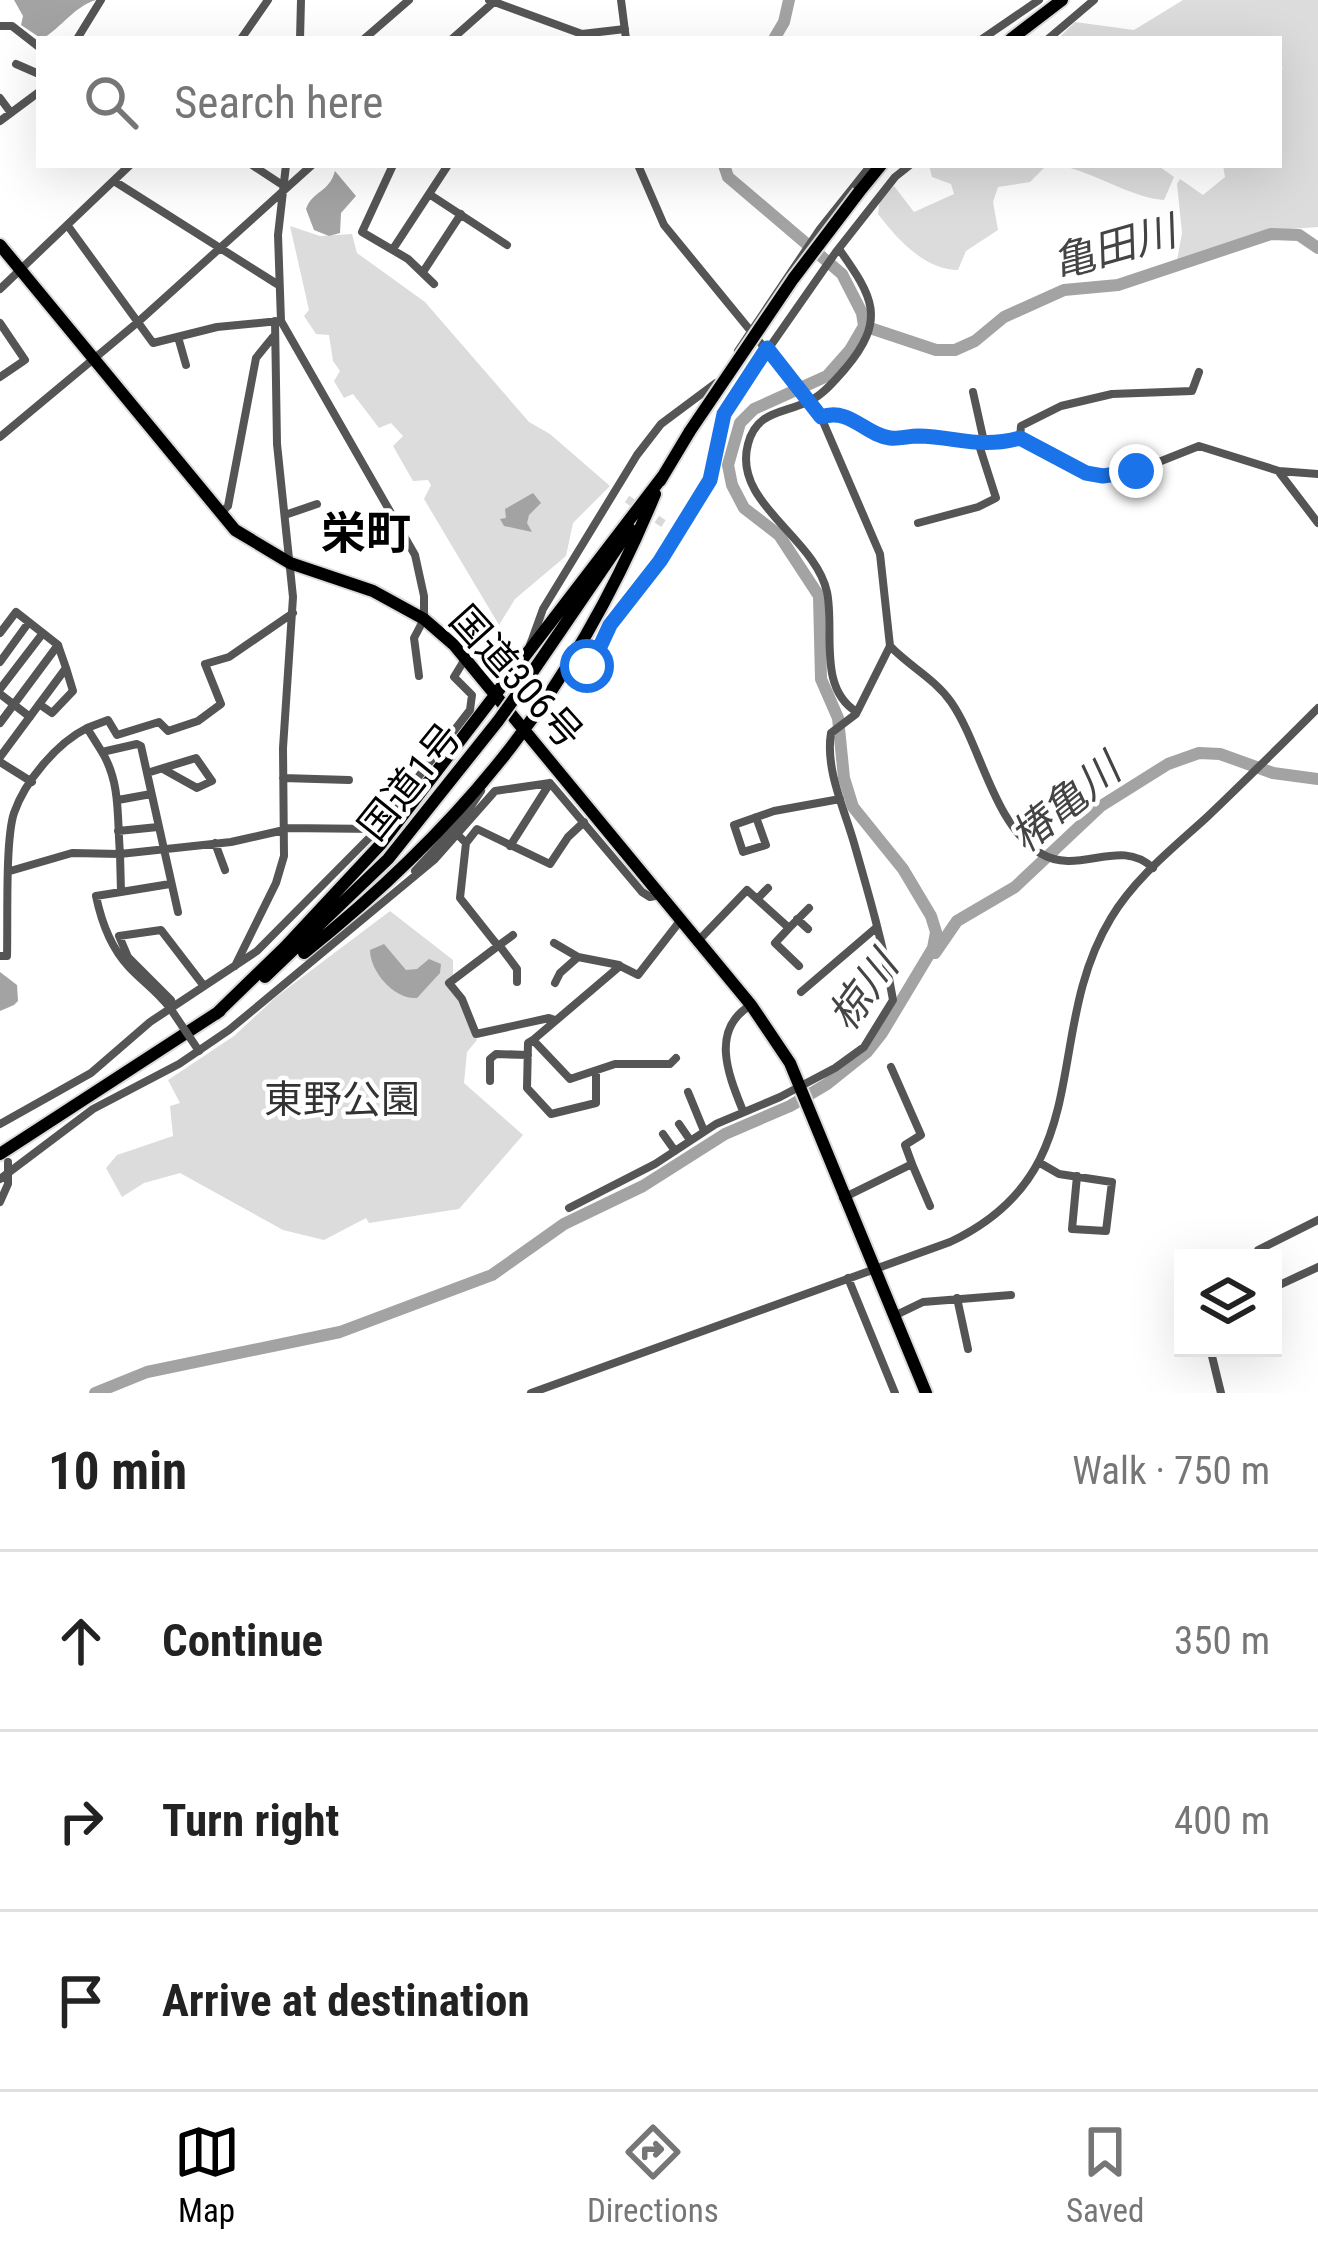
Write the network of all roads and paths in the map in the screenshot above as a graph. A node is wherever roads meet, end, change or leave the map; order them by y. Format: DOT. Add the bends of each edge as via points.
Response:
graph roads {
  1 [pos="100,0"];
  2 [pos="268,0"];
  3 [pos="301,0"];
  4 [pos="409,0"];
  5 [pos="621,0"];
  6 [pos="1040,0"];
  7 [pos="1062,0"];
  8 [pos="1094,0"];
  9 [pos="493,1"];
  10 [pos="0,26"];
  11 [pos="626,34"];
  12 [pos="79,36"];
  13 [pos="243,36"];
  14 [pos="300,36"];
  15 [pos="367,36"];
  16 [pos="455,36"];
  17 [pos="986,36"];
  18 [pos="1015,36"];
  19 [pos="1052,36"];
  20 [pos="36,45"];
  21 [pos="16,64"];
  22 [pos="36,73"];
  23 [pos="36,94"];
  24 [pos="0,98"];
  25 [pos="11,113"];
  26 [pos="0,121"];
  27 [pos="127,168"];
  28 [pos="255,168"];
  29 [pos="286,168"];
  30 [pos="308,168"];
  31 [pos="392,168"];
  32 [pos="446,168"];
  33 [pos="639,168"];
  34 [pos="869,168"];
  35 [pos="879,168"];
  36 [pos="907,168"];
  37 [pos="114,181"];
  38 [pos="283,189"];
  39 [pos="429,194"];
  40 [pos="461,214"];
  41 [pos="68,226"];
  42 [pos="0,245"];
  43 [pos="507,245"];
  44 [pos="221,247"];
  45 [pos="392,250"];
  46 [pos="837,250"];
  47 [pos="21,271"];
  48 [pos="423,272"];
  49 [pos="434,284"];
  50 [pos="278,285"];
  51 [pos="0,289"];
  52 [pos="278,321"];
  53 [pos="138,322"];
  54 [pos="0,323"];
  55 [pos="750,327"];
  56 [pos="274,336"];
  57 [pos="178,337"];
  58 [pos="767,348"];
  59 [pos="93,360"];
  60 [pos="186,365"];
  61 [pos="1199,372"];
  62 [pos="0,377"];
  63 [pos="973,392"];
  64 [pos="811,401"];
  65 [pos="821,417"];
  66 [pos="0,437"];
  67 [pos="1020,438"];
  68 [pos="982,445"];
  69 [pos="1279,471"];
  70 [pos="1318,475"];
  71 [pos="663,476"];
  72 [pos="614,491"];
  73 [pos="627,499"];
  74 [pos="317,504"];
  75 [pos="220,514"];
  76 [pos="285,515"];
  77 [pos="918,523"];
  78 [pos="1318,523"];
  79 [pos="668,526"];
  80 [pos="677,532"];
  81 [pos="290,562"];
  82 [pos="293,613"];
  83 [pos="424,619"];
  84 [pos="29,622"];
  85 [pos="43,632"];
  86 [pos="0,633"];
  87 [pos="58,645"];
  88 [pos="890,646"];
  89 [pos="527,652"];
  90 [pos="466,658"];
  91 [pos="0,662"];
  92 [pos="572,664"];
  93 [pos="66,668"];
  94 [pos="419,676"];
  95 [pos="1,688"];
  96 [pos="497,694"];
  97 [pos="39,704"];
  98 [pos="13,705"];
  99 [pos="1318,708"];
  100 [pos="855,714"];
  101 [pos="30,717"];
  102 [pos="0,723"];
  103 [pos="87,728"];
  104 [pos="527,729"];
  105 [pos="103,752"];
  106 [pos="0,759"];
  107 [pos="164,769"];
  108 [pos="147,772"];
  109 [pos="283,778"];
  110 [pos="487,778"];
  111 [pos="349,780"];
  112 [pos="32,782"];
  113 [pos="550,783"];
  114 [pos="151,794"];
  115 [pos="840,799"];
  116 [pos="118,800"];
  117 [pos="757,818"];
  118 [pos="584,823"];
  119 [pos="158,827"];
  120 [pos="284,829"];
  121 [pos="378,829"];
  122 [pos="118,831"];
  123 [pos="462,839"];
  124 [pos="215,843"];
  125 [pos="510,846"];
  126 [pos="761,846"];
  127 [pos="162,850"];
  128 [pos="120,854"];
  129 [pos="765,858"];
  130 [pos="1154,868"];
  131 [pos="225,869"];
  132 [pos="10,871"];
  133 [pos="170,884"];
  134 [pos="767,888"];
  135 [pos="121,892"];
  136 [pos="660,895"];
  137 [pos="757,899"];
  138 [pos="386,901"];
  139 [pos="809,908"];
  140 [pos="178,912"];
  141 [pos="681,920"];
  142 [pos="797,920"];
  143 [pos="877,927"];
  144 [pos="789,928"];
  145 [pos="808,928"];
  146 [pos="513,935"];
  147 [pos="698,941"];
  148 [pos="554,943"];
  149 [pos="499,946"];
  150 [pos="0,956"];
  151 [pos="578,957"];
  152 [pos="620,966"];
  153 [pos="799,966"];
  154 [pos="235,967"];
  155 [pos="262,980"];
  156 [pos="517,982"];
  157 [pos="556,983"];
  158 [pos="204,986"];
  159 [pos="801,992"];
  160 [pos="171,1004"];
  161 [pos="751,1005"];
  162 [pos="216,1013"];
  163 [pos="555,1020"];
  164 [pos="533,1040"];
  165 [pos="199,1051"];
  166 [pos="528,1055"];
  167 [pos="676,1058"];
  168 [pos="891,1067"];
  169 [pos="596,1072"];
  170 [pos="490,1082"];
  171 [pos="800,1084"];
  172 [pos="688,1093"];
  173 [pos="743,1111"];
  174 [pos="0,1124"];
  175 [pos="679,1124"];
  176 [pos="704,1131"];
  177 [pos="663,1134"];
  178 [pos="690,1140"];
  179 [pos="675,1151"];
  180 [pos="4,1158"];
  181 [pos="1040,1163"];
  182 [pos="912,1164"];
  183 [pos="10,1173"];
  184 [pos="1077,1177"];
  185 [pos="0,1179"];
  186 [pos="843,1198"];
  187 [pos="0,1202"];
  188 [pos="930,1206"];
  189 [pos="569,1208"];
  190 [pos="1318,1220"];
  191 [pos="1260,1249"];
  192 [pos="1318,1267"];
  193 [pos="874,1268"];
  194 [pos="848,1279"];
  195 [pos="1282,1284"];
  196 [pos="1011,1295"];
  197 [pos="957,1298"];
  198 [pos="893,1316"];
  199 [pos="968,1349"];
  200 [pos="1212,1357"];
  201 [pos="531,1393"];
  202 [pos="895,1393"];
  203 [pos="926,1393"];
  204 [pos="1222,1393"];
  1 -- 12 [label="street"];
  2 -- 13 [label="street"];
  3 -- 14 [label="street"];
  4 -- 15 [label="street"];
  5 -- 11 [label="street"];
  6 -- 17 [label="street"];
  7 -- 18 [label="highway"];
  8 -- 19 [label="street"];
  9 -- 11 [label="street" via="582,34"];
  9 -- 16 [label="street"];
  10 -- 20 [label="street"];
  21 -- 22 [label="street"];
  23 -- 25 [label="street"];
  24 -- 25 [label="street"];
  25 -- 26 [label="street"];
  27 -- 37 [label="street"];
  28 -- 38 [label="street"];
  29 -- 38 [label="street"];
  30 -- 38 [label="street"];
  31 -- 45 [label="street" via="362,232"];
  32 -- 39 [label="street"];
  33 -- 55 [label="street" via="664,225"];
  34 -- 55 [label="street, bridge"];
  35 -- 71 [label="highway, 国道1号, bridge" via="793,279"];
  36 -- 46 [label="street"];
  37 -- 41 [label="street"];
  37 -- 44 [label="street"];
  38 -- 44 [label="street"];
  38 -- 50 [label="street"];
  39 -- 40 [label="street"];
  39 -- 45 [label="street"];
  40 -- 43 [label="street"];
  40 -- 48 [label="street"];
  41 -- 47 [label="street"];
  41 -- 53 [label="street"];
  42 -- 47 [label="highway, 国道306号"];
  44 -- 50 [label="street"];
  44 -- 53 [label="street"];
  45 -- 48 [label="street"];
  46 -- 58 [label="street"];
  46 -- 64 [label="street" via="869,295 870,329"];
  47 -- 51 [label="street"];
  47 -- 59 [label="highway, 国道306号"];
  48 -- 49 [label="street"];
  50 -- 52 [label="street"];
  52 -- 56 [label="street"];
  52 -- 57 [label="street"];
  52 -- 83 [label="street" via="415,555"];
  53 -- 57 [label="street" via="153,343"];
  53 -- 59 [label="street"];
  54 -- 62 [label="street" via="25,360"];
  55 -- 58 [label="street"];
  55 -- 72 [label="street" via="714,386 661,424"];
  56 -- 75 [label="street" via="256,358"];
  56 -- 76 [label="street"];
  57 -- 60 [label="street"];
  58 -- 64 [label="street"];
  58 -- 80 [label="street" via="724,414 710,480"];
  59 -- 66 [label="street"];
  59 -- 75 [label="highway, 国道306号"];
  61 -- 67 [label="street" via="1192,392 1075,402 1021,425"];
  63 -- 68 [label="street"];
  64 -- 65 [label="street"];
  64 -- 100 [label="street" via="769,413 752,433 746,459 764,507 794,535 825,585 832,673"];
  65 -- 68 [label="street" via="851,417 885,438"];
  65 -- 88 [label="street" via="880,554"];
  67 -- 68 [label="street"];
  67 -- 69 [label="street" via="1103,476 1199,446"];
  68 -- 77 [label="street" via="997,498"];
  69 -- 70 [label="street"];
  69 -- 78 [label="street"];
  71 -- 89 [label="highway"];
  71 -- 92 [label="highway"];
  71 -- 155 [label="highway, 国道1号, bridge" via="498,721 388,859"];
  72 -- 73 [label="street"];
  72 -- 89 [label="street" via="543,609"];
  74 -- 76 [label="street"];
  75 -- 81 [label="highway, 国道306号"];
  76 -- 81 [label="street"];
  79 -- 80 [label="street"];
  80 -- 92 [label="street" via="610,625 591,666"];
  81 -- 82 [label="street"];
  81 -- 83 [label="highway, 国道306号" via="373,590"];
  82 -- 103 [label="street" via="235,654 205,664 221,704 198,721 118,735 108,720"];
  82 -- 109 [label="street"];
  83 -- 90 [label="highway, 国道306号"];
  83 -- 94 [label="street" via="414,638"];
  84 -- 85 [label="street"];
  84 -- 86 [label="street" via="16,612"];
  84 -- 91 [label="street"];
  85 -- 87 [label="street"];
  85 -- 95 [label="street"];
  87 -- 93 [label="street"];
  87 -- 98 [label="street"];
  88 -- 100 [label="street"];
  88 -- 130 [label="street" via="952,704 993,790 1038,852 1081,862 1127,853"];
  89 -- 96 [label="highway"];
  90 -- 96 [label="highway, 国道306号"];
  90 -- 121 [label="street" via="454,677 472,695 470,710"];
  92 -- 104 [label="highway"];
  93 -- 97 [label="street"];
  93 -- 97 [label="street" via="73,691 57,712"];
  95 -- 98 [label="street"];
  96 -- 104 [label="highway, 国道306号"];
  96 -- 162 [label="highway" via="358,871"];
  97 -- 101 [label="street"];
  98 -- 101 [label="street"];
  98 -- 102 [label="street"];
  99 -- 130 [label="street"];
  100 -- 115 [label="street" via="831,733"];
  101 -- 106 [label="street"];
  103 -- 105 [label="street"];
  103 -- 112 [label="street" via="66,740"];
  104 -- 110 [label="highway"];
  104 -- 136 [label="highway, 国道306号"];
  105 -- 108 [label="street" via="141,746"];
  105 -- 116 [label="street"];
  106 -- 112 [label="street"];
  107 -- 107 [label="street" via="196,758 212,781 197,788"];
  107 -- 108 [label="street"];
  108 -- 114 [label="street"];
  109 -- 111 [label="street"];
  109 -- 120 [label="street"];
  110 -- 138 [label="street" via="472,807"];
  110 -- 155 [label="highway" via="360,908"];
  112 -- 132 [label="street" via="14,814"];
  113 -- 118 [label="street"];
  113 -- 123 [label="street" via="495,790"];
  113 -- 125 [label="street"];
  114 -- 116 [label="street"];
  114 -- 119 [label="street"];
  115 -- 117 [label="street"];
  115 -- 143 [label="street"];
  116 -- 122 [label="street"];
  117 -- 126 [label="street"];
  117 -- 126 [label="street" via="734,825 743,852"];
  118 -- 125 [label="street" via="550,864"];
  118 -- 136 [label="street" via="642,892"];
  119 -- 122 [label="street"];
  119 -- 127 [label="street"];
  120 -- 121 [label="street"];
  120 -- 124 [label="street"];
  120 -- 154 [label="street" via="276,883"];
  121 -- 154 [label="street"];
  122 -- 128 [label="street"];
  123 -- 125 [label="street" via="477,829"];
  123 -- 138 [label="street"];
  123 -- 149 [label="street" via="460,898"];
  124 -- 127 [label="street"];
  124 -- 131 [label="street"];
  126 -- 129 [label="street"];
  127 -- 128 [label="street"];
  127 -- 133 [label="street"];
  128 -- 132 [label="street" via="71,854"];
  128 -- 135 [label="street"];
  130 -- 181 [label="street" via="1114,912 1092,956"];
  132 -- 150 [label="street" via="7,956"];
  133 -- 135 [label="street"];
  133 -- 140 [label="street"];
  134 -- 137 [label="street"];
  135 -- 160 [label="street" via="96,896 100,920 129,967"];
  136 -- 141 [label="highway, 国道306号"];
  137 -- 144 [label="street"];
  137 -- 147 [label="street" via="747,890"];
  138 -- 165 [label="street"];
  139 -- 142 [label="street"];
  141 -- 147 [label="highway, 国道306号"];
  141 -- 152 [label="street" via="638,975"];
  142 -- 144 [label="street"];
  142 -- 145 [label="street"];
  143 -- 159 [label="street"];
  143 -- 171 [label="street" via="893,1000 864,1047"];
  144 -- 153 [label="street" via="775,944"];
  146 -- 149 [label="street"];
  147 -- 161 [label="highway, 国道306号"];
  148 -- 151 [label="street"];
  149 -- 156 [label="street"];
  149 -- 163 [label="street" via="449,983 476,1034"];
  151 -- 152 [label="street"];
  151 -- 157 [label="street"];
  152 -- 163 [label="street"];
  154 -- 158 [label="street"];
  155 -- 162 [label="highway, 国道1号"];
  158 -- 160 [label="street"];
  158 -- 160 [label="street" via="161,930 119,936"];
  160 -- 165 [label="street, bridge"];
  160 -- 174 [label="street" via="91,1073"];
  161 -- 171 [label="highway, 国道306号"];
  161 -- 173 [label="street" via="733,1022 725,1050"];
  162 -- 180 [label="highway, 国道1号"];
  163 -- 164 [label="street"];
  164 -- 166 [label="street"];
  164 -- 169 [label="street" via="570,1079"];
  165 -- 183 [label="street" via="93,1109"];
  166 -- 169 [label="street" via="527,1088 551,1114 596,1103"];
  166 -- 170 [label="street" via="496,1054"];
  167 -- 169 [label="street"];
  168 -- 182 [label="street" via="921,1135 905,1145"];
  171 -- 173 [label="street"];
  171 -- 186 [label="highway, 国道306号"];
  172 -- 176 [label="street"];
  173 -- 176 [label="street"];
  175 -- 178 [label="street"];
  176 -- 178 [label="street"];
  177 -- 179 [label="street"];
  178 -- 179 [label="street"];
  179 -- 189 [label="street"];
  180 -- 183 [label="street"];
  181 -- 184 [label="street"];
  181 -- 193 [label="street" via="982,1226"];
  182 -- 186 [label="street"];
  182 -- 188 [label="street"];
  183 -- 185 [label="street"];
  183 -- 187 [label="street"];
  184 -- 184 [label="street" via="1112,1181 1106,1231 1072,1229"];
  186 -- 193 [label="highway, 国道306号"];
  190 -- 191 [label="street"];
  192 -- 195 [label="street"];
  193 -- 194 [label="street"];
  193 -- 198 [label="highway, 国道306号"];
  194 -- 201 [label="street"];
  194 -- 202 [label="street"];
  196 -- 197 [label="street"];
  197 -- 198 [label="street"];
  197 -- 199 [label="street"];
  198 -- 203 [label="highway, 国道306号"];
  200 -- 204 [label="street"];
}
